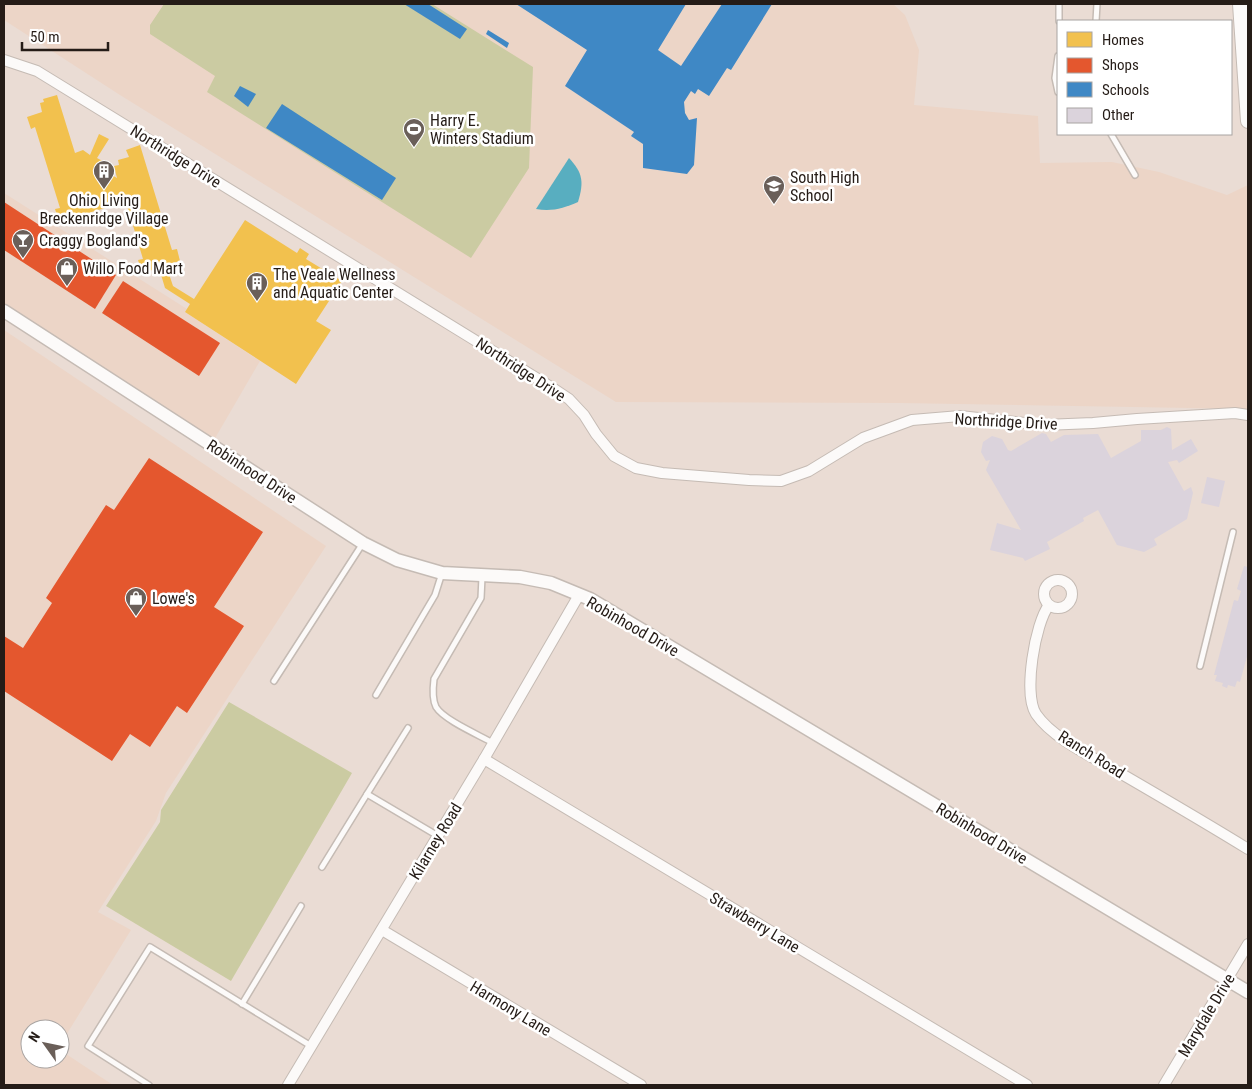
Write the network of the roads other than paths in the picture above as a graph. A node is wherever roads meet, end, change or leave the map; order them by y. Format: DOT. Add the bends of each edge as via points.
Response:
graph roads {
  1 [pos="1059,4"];
  2 [pos="1097,4"];
  3 [pos="1240,4"];
  4 [pos="1059,20"];
  5 [pos="1096,20"];
  6 [pos="4,60"];
  7 [pos="1057,63"];
  8 [pos="1057,87"];
  9 [pos="1248,121"];
  10 [pos="1112,135"];
  11 [pos="1135,175"];
  12 [pos="4,311"];
  13 [pos="1248,415"];
  14 [pos="1234,532"];
  15 [pos="363,543"];
  16 [pos="442,572"];
  17 [pos="482,576"];
  18 [pos="579,595"];
  19 [pos="1049,605"];
  20 [pos="1200,666"];
  21 [pos="274,681"];
  22 [pos="376,695"];
  23 [pos="408,728"];
  24 [pos="493,743"];
  25 [pos="484,759"];
  26 [pos="367,794"];
  27 [pos="438,836"];
  28 [pos="1248,849"];
  29 [pos="322,867"];
  30 [pos="301,906"];
  31 [pos="382,930"];
  32 [pos="1248,944"];
  33 [pos="1228,980"];
  34 [pos="1248,992"];
  35 [pos="242,1004"];
  36 [pos="312,1047"];
  37 [pos="149,1085"];
  38 [pos="288,1085"];
  39 [pos="641,1085"];
  40 [pos="1027,1085"];
  41 [pos="1164,1085"];
  1 -- 4 [label="lane"];
  2 -- 5 [label="lane"];
  3 -- 9 [label="main road"];
  6 -- 13 [label="street, Northridge Drive" via="37,71 551,387 584,415 614,456 636,468 662,473 780,481 809,471 863,438 912,420 960,416 1054,424 1235,413"];
  7 -- 8 [label="lane"];
  10 -- 11 [label="lane"];
  12 -- 15 [label="street, Robinhood Drive"];
  14 -- 20 [label="lane"];
  15 -- 16 [label="street, Robinhood Drive" via="397,560"];
  15 -- 21 [label="lane"];
  16 -- 17 [label="street, Robinhood Drive"];
  16 -- 22 [label="lane" via="435,595"];
  17 -- 18 [label="street, Robinhood Drive" via="520,577 551,583"];
  17 -- 24 [label="lane" via="481,598 434,679 433,692 436,706 443,714"];
  18 -- 24 [label="street, Kilarney Road"];
  18 -- 33 [label="street, Robinhood Drive"];
  19 -- 28 [label="street, Ranch Road" via="1037,634 1030,686 1032,708 1041,721 1071,744"];
  23 -- 26 [label="lane"];
  24 -- 25 [label="street, Kilarney Road"];
  25 -- 27 [label="street, Kilarney Road"];
  25 -- 40 [label="street, Strawberry Lane"];
  26 -- 27 [label="lane"];
  26 -- 29 [label="lane"];
  27 -- 31 [label="street, Kilarney Road"];
  30 -- 35 [label="lane"];
  31 -- 36 [label="street, Kilarney Road"];
  31 -- 39 [label="street, Harmony Lane"];
  32 -- 33 [label="street, Marydale Drive"];
  33 -- 34 [label="street, Robinhood Drive"];
  33 -- 41 [label="street, Marydale Drive"];
  35 -- 36 [label="lane"];
  35 -- 37 [label="lane" via="150,947 88,1046"];
  36 -- 38 [label="street, Kilarney Road"];
}
